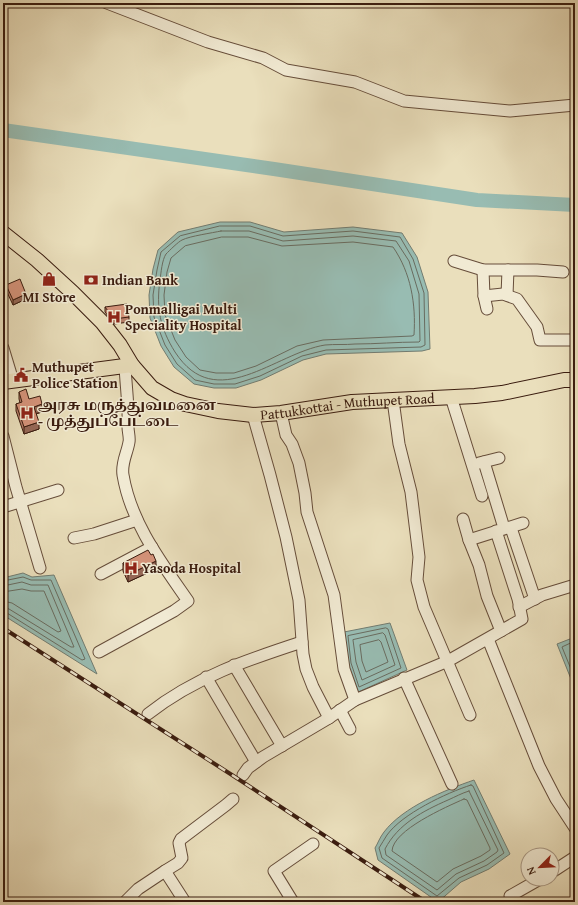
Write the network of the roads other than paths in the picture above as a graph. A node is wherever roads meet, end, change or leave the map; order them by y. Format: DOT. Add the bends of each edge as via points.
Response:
graph roads {
  1 [pos="106,3"];
  2 [pos="575,105"];
  3 [pos="3,233"];
  4 [pos="454,261"];
  5 [pos="483,270"];
  6 [pos="508,270"];
  7 [pos="563,272"];
  8 [pos="507,295"];
  9 [pos="484,296"];
  10 [pos="487,308"];
  11 [pos="575,340"];
  12 [pos="3,348"];
  13 [pos="129,366"];
  14 [pos="8,381"];
  15 [pos="575,382"];
  16 [pos="452,397"];
  17 [pos="394,400"];
  18 [pos="281,413"];
  19 [pos="252,414"];
  20 [pos="3,436"];
  21 [pos="499,458"];
  22 [pos="484,462"];
  23 [pos="472,465"];
  24 [pos="58,490"];
  25 [pos="482,496"];
  26 [pos="20,502"];
  27 [pos="3,507"];
  28 [pos="463,519"];
  29 [pos="137,520"];
  30 [pos="523,524"];
  31 [pos="504,529"];
  32 [pos="74,538"];
  33 [pos="468,540"];
  34 [pos="152,547"];
  35 [pos="40,568"];
  36 [pos="101,574"];
  37 [pos="575,585"];
  38 [pos="535,599"];
  39 [pos="519,607"];
  40 [pos="501,631"];
  41 [pos="488,639"];
  42 [pos="302,642"];
  43 [pos="99,652"];
  44 [pos="448,661"];
  45 [pos="234,665"];
  46 [pos="206,677"];
  47 [pos="404,678"];
  48 [pos="355,700"];
  49 [pos="340,710"];
  50 [pos="148,714"];
  51 [pos="470,715"];
  52 [pos="329,718"];
  53 [pos="350,729"];
  54 [pos="282,746"];
  55 [pos="256,762"];
  56 [pos="243,775"];
  57 [pos="452,784"];
  58 [pos="233,799"];
  59 [pos="574,824"];
  60 [pos="313,844"];
  61 [pos="575,857"];
  62 [pos="560,867"];
  63 [pos="165,871"];
  64 [pos="526,887"];
  65 [pos="125,902"];
  66 [pos="185,902"];
  67 [pos="293,902"];
  68 [pos="515,902"];
  1 -- 2 [label="street" via="208,42 263,58 286,70 355,82 404,101 510,111"];
  3 -- 13 [label="main road, Pattukkottai - Muthupet Road" via="74,293 102,322 120,345"];
  4 -- 5 [label="street"];
  5 -- 6 [label="street"];
  5 -- 9 [label="street"];
  6 -- 7 [label="street"];
  6 -- 8 [label="street"];
  8 -- 9 [label="street"];
  8 -- 11 [label="street" via="517,299 537,327 540,340"];
  9 -- 10 [label="street"];
  12 -- 14 [label="street"];
  13 -- 14 [label="main road"];
  13 -- 19 [label="main road, Pattukkottai - Muthupet Road" via="152,388 171,399 218,411"];
  13 -- 29 [label="street" via="126,384 129,442 123,461 123,474"];
  15 -- 16 [label="main road, Pattukkottai - Muthupet Road" via="564,380 502,393"];
  16 -- 17 [label="main road, Pattukkottai - Muthupet Road"];
  16 -- 23 [label="street"];
  17 -- 18 [label="main road, Pattukkottai - Muthupet Road" via="352,402"];
  17 -- 44 [label="street" via="399,444 411,492 419,557 417,580 424,607"];
  18 -- 19 [label="main road, Pattukkottai - Muthupet Road"];
  18 -- 48 [label="street" via="286,435 299,463 307,512 334,594 344,669"];
  19 -- 42 [label="street" via="289,553 299,600"];
  20 -- 26 [label="street"];
  21 -- 22 [label="street"];
  22 -- 23 [label="street"];
  22 -- 31 [label="street"];
  23 -- 25 [label="street"];
  24 -- 26 [label="street"];
  26 -- 27 [label="street"];
  26 -- 35 [label="street"];
  28 -- 33 [label="street"];
  29 -- 32 [label="street"];
  29 -- 34 [label="street"];
  30 -- 31 [label="street"];
  31 -- 33 [label="street"];
  31 -- 38 [label="street"];
  31 -- 39 [label="street"];
  33 -- 40 [label="street"];
  34 -- 36 [label="street"];
  34 -- 43 [label="street" via="188,602"];
  37 -- 38 [label="street"];
  38 -- 39 [label="street"];
  39 -- 40 [label="street" via="522,619"];
  40 -- 41 [label="street"];
  41 -- 44 [label="street"];
  41 -- 59 [label="street" via="539,766 556,799"];
  42 -- 45 [label="street"];
  42 -- 52 [label="street" via="306,669"];
  44 -- 47 [label="street"];
  44 -- 51 [label="street"];
  45 -- 46 [label="street"];
  45 -- 54 [label="street"];
  46 -- 50 [label="street"];
  46 -- 55 [label="street"];
  47 -- 48 [label="street"];
  47 -- 57 [label="street"];
  48 -- 49 [label="street"];
  49 -- 52 [label="street"];
  49 -- 53 [label="street"];
  52 -- 54 [label="street"];
  54 -- 55 [label="street"];
  55 -- 56 [label="street"];
  58 -- 63 [label="street" via="181,839 179,843 182,858"];
  60 -- 67 [label="street" via="274,871"];
  61 -- 62 [label="street"];
  63 -- 65 [label="street"];
  63 -- 66 [label="street"];
  64 -- 68 [label="street" via="510,896"];
}
